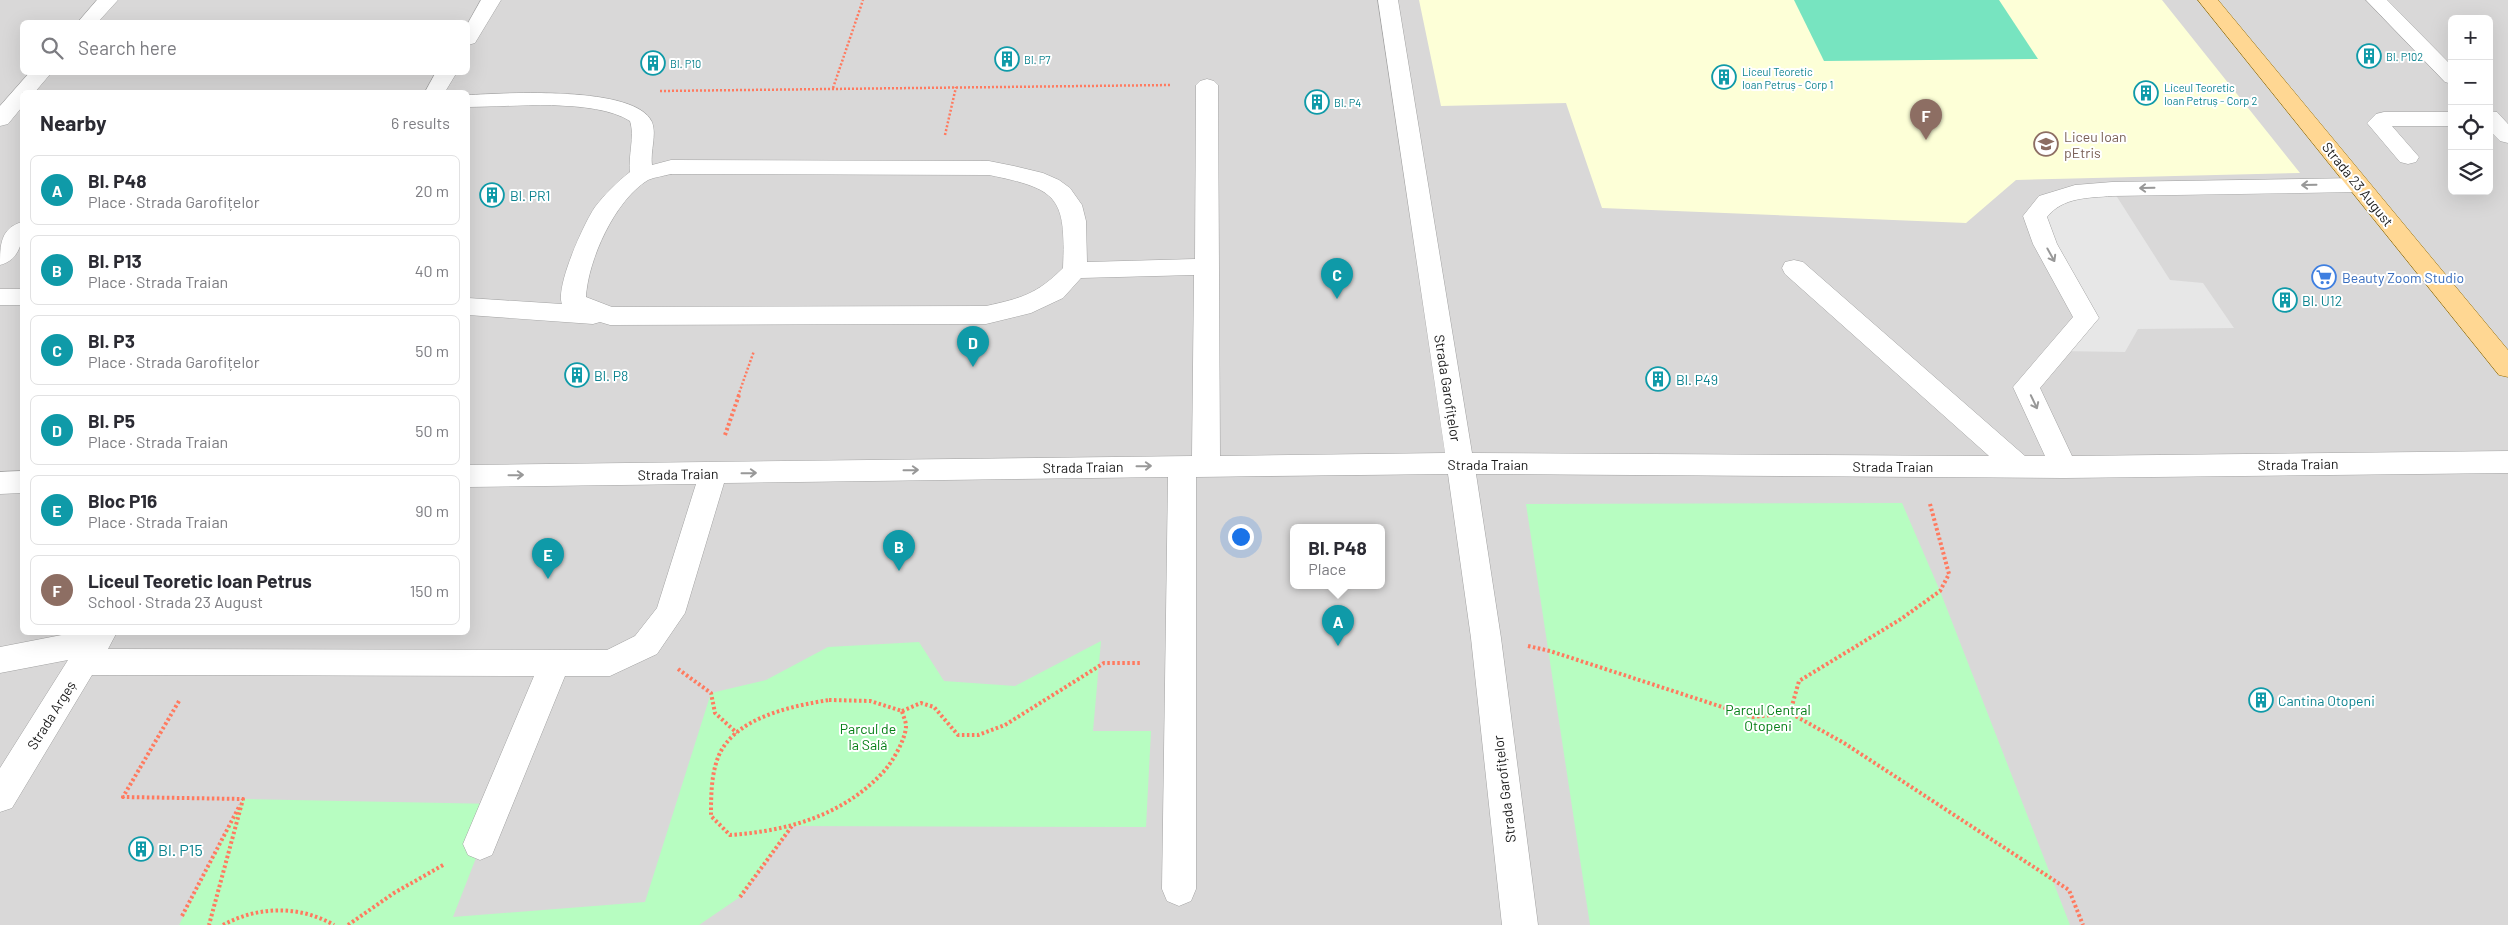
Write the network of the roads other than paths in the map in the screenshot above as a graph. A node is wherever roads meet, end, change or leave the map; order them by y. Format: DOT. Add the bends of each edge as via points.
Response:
graph roads {
  1 [pos="108,0"];
  2 [pos="491,0"];
  3 [pos="1388,0"];
  4 [pos="2208,0"];
  5 [pos="2376,0"];
  6 [pos="90,20"];
  7 [pos="470,36"];
  8 [pos="2448,74"];
  9 [pos="39,75"];
  10 [pos="445,75"];
  11 [pos="1207,85"];
  12 [pos="26,90"];
  13 [pos="436,90"];
  14 [pos="20,96"];
  15 [pos="470,101"];
  16 [pos="0,119"];
  17 [pos="2448,119"];
  18 [pos="2493,121"];
  19 [pos="0,126"];
  20 [pos="20,126"];
  21 [pos="2508,136"];
  22 [pos="2408,157"];
  23 [pos="642,174"];
  24 [pos="2358,185"];
  25 [pos="20,232"];
  26 [pos="0,256"];
  27 [pos="1206,267"];
  28 [pos="1794,268"];
  29 [pos="1075,270"];
  30 [pos="0,297"];
  31 [pos="20,297"];
  32 [pos="470,307"];
  33 [pos="610,316"];
  34 [pos="2508,368"];
  35 [pos="2508,462"];
  36 [pos="1460,463"];
  37 [pos="1194,466"];
  38 [pos="2064,466"];
  39 [pos="2019,467"];
  40 [pos="712,474"];
  41 [pos="470,476"];
  42 [pos="20,482"];
  43 [pos="0,483"];
  44 [pos="94,646"];
  45 [pos="0,660"];
  46 [pos="555,664"];
  47 [pos="0,797"];
  48 [pos="480,844"];
  49 [pos="1179,888"];
  50 [pos="1520,925"];
  1 -- 6 [label="street"];
  2 -- 7 [label="street"];
  3 -- 36 [label="street, Strada Garofițelor"];
  4 -- 24 [label="main road, Strada 23 August"];
  5 -- 8 [label="street"];
  9 -- 12 [label="street"];
  10 -- 13 [label="street"];
  11 -- 27 [label="street"];
  14 -- 16 [label="street"];
  15 -- 23 [label="street" via="594,102 624,107 638,118 644,132 640,157"];
  17 -- 22 [label="street" via="2384,119 2378,123"];
  18 -- 21 [label="street"];
  19 -- 20 [label="street"];
  23 -- 29 [label="street" via="672,168 989,168 1036,177 1051,184 1073,208 1077,242"];
  23 -- 33 [label="street" via="626,186 604,212 575,278 573,302"];
  24 -- 34 [label="main road, Strada 23 August"];
  24 -- 38 [label="street, one-way" via="2112,189 2075,192 2047,201 2035,216 2045,244 2086,318 2026,387"];
  25 -- 26 [label="street"];
  27 -- 29 [label="street"];
  27 -- 37 [label="street"];
  28 -- 39 [label="street"];
  29 -- 33 [label="street" via="1054,292 1022,307 986,315"];
  30 -- 31 [label="street"];
  32 -- 33 [label="street"];
  35 -- 38 [label="street, Strada Traian"];
  36 -- 37 [label="street, Strada Traian"];
  36 -- 39 [label="street, Strada Traian"];
  36 -- 50 [label="street, Strada Garofițelor" via="1486,638"];
  40 -- 37 [label="street, Strada Traian, one-way"];
  37 -- 49 [label="street" via="1180,662"];
  38 -- 39 [label="street, Strada Traian"];
  41 -- 40 [label="street, Strada Traian, one-way"];
  40 -- 46 [label="street" via="670,613 646,645 610,663"];
  42 -- 43 [label="street"];
  44 -- 45 [label="street"];
  44 -- 46 [label="street" via="201,662"];
  44 -- 47 [label="street, Strada Argeș"];
  46 -- 48 [label="street"];
}
